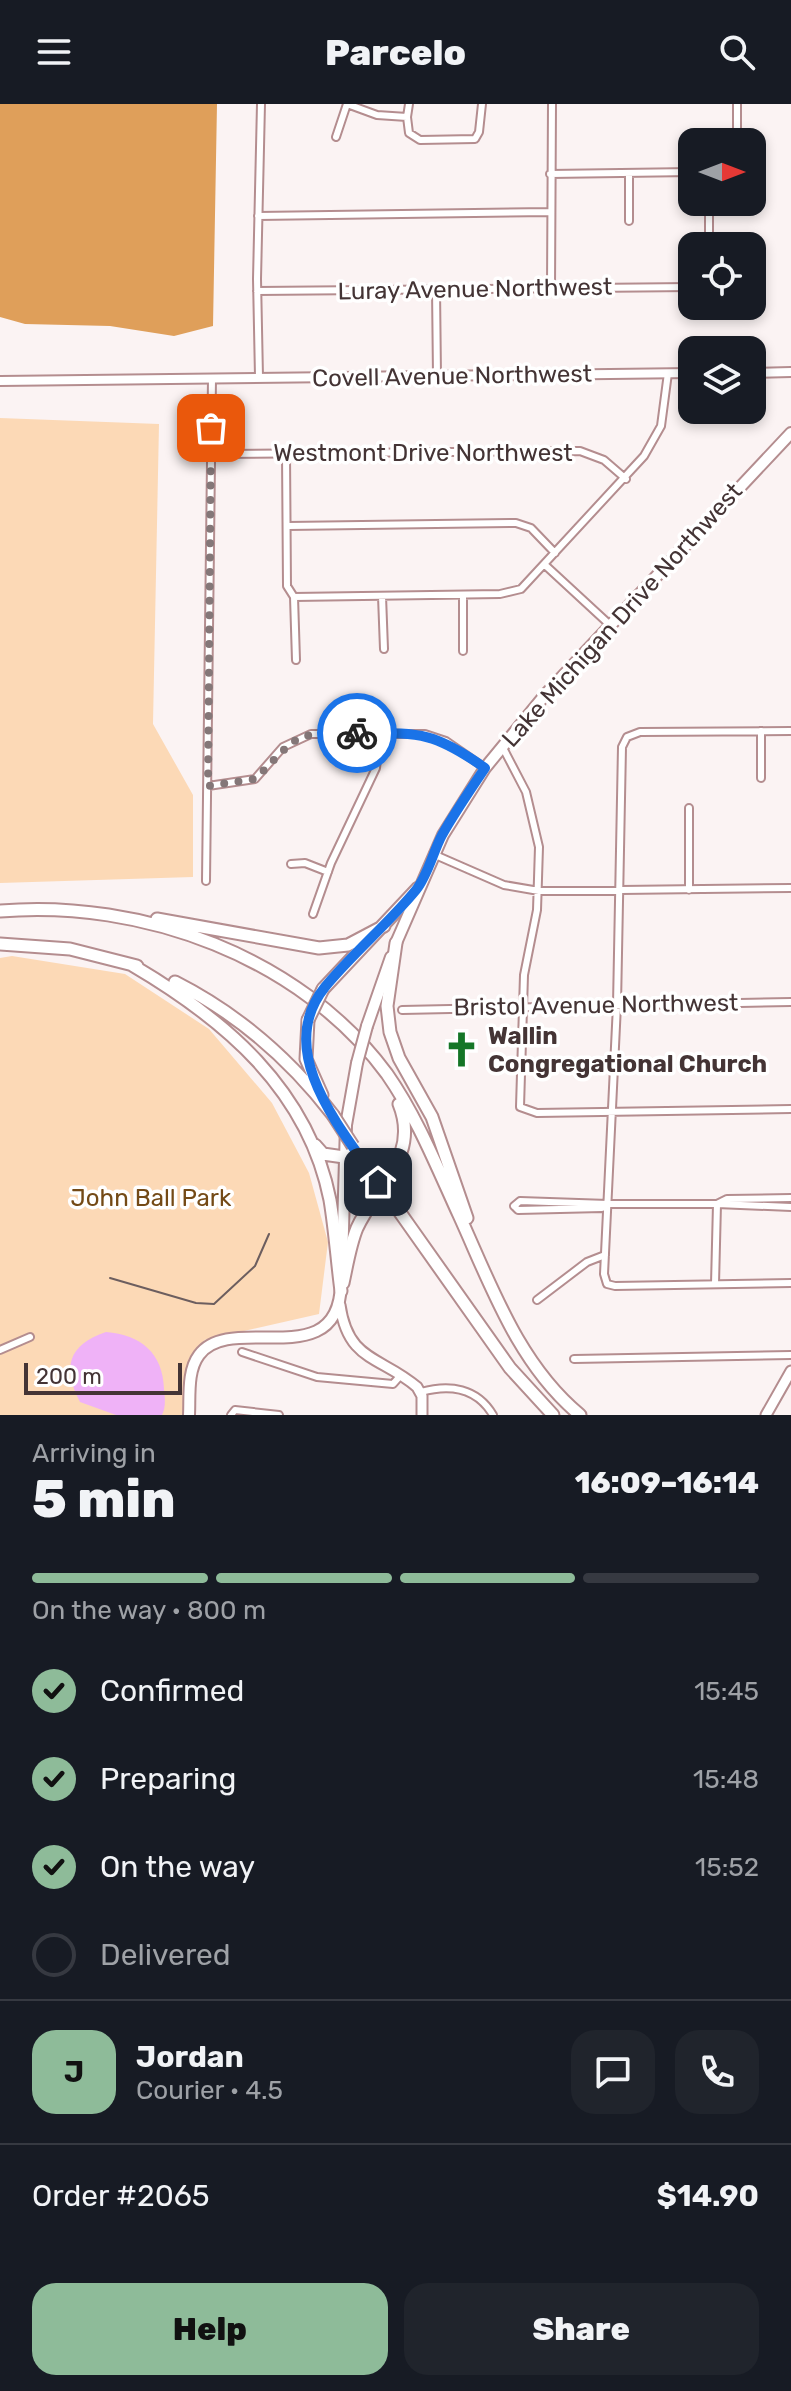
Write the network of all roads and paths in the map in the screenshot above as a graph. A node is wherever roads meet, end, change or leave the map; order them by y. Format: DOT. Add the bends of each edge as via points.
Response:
graph roads {
  1 [pos="261,104"];
  2 [pos="347,104"];
  3 [pos="409,104"];
  4 [pos="482,104"];
  5 [pos="552,104"];
  6 [pos="737,104"];
  7 [pos="407,117"];
  8 [pos="737,128"];
  9 [pos="336,137"];
  10 [pos="678,172"];
  11 [pos="629,173"];
  12 [pos="550,174"];
  13 [pos="550,212"];
  14 [pos="258,216"];
  15 [pos="629,221"];
  16 [pos="678,287"];
  17 [pos="551,288"];
  18 [pos="436,289"];
  19 [pos="257,291"];
  20 [pos="791,372"];
  21 [pos="668,373"];
  22 [pos="678,373"];
  23 [pos="766,373"];
  24 [pos="437,376"];
  25 [pos="259,377"];
  26 [pos="212,378"];
  27 [pos="0,381"];
  28 [pos="791,433"];
  29 [pos="211,454"];
  30 [pos="286,454"];
  31 [pos="626,479"];
  32 [pos="288,526"];
  33 [pos="555,553"];
  34 [pos="545,565"];
  35 [pos="463,595"];
  36 [pos="382,596"];
  37 [pos="294,597"];
  38 [pos="610,625"];
  39 [pos="384,649"];
  40 [pos="463,651"];
  41 [pos="296,660"];
  42 [pos="761,731"];
  43 [pos="791,731"];
  44 [pos="380,733"];
  45 [pos="502,746"];
  46 [pos="485,768"];
  47 [pos="761,778"];
  48 [pos="208,786"];
  49 [pos="689,808"];
  50 [pos="433,854"];
  51 [pos="291,864"];
  52 [pos="328,872"];
  53 [pos="206,881"];
  54 [pos="418,888"];
  55 [pos="791,888"];
  56 [pos="689,890"];
  57 [pos="539,891"];
  58 [pos="619,891"];
  59 [pos="0,911"];
  60 [pos="84,911"];
  61 [pos="313,914"];
  62 [pos="384,926"];
  63 [pos="396,943"];
  64 [pos="0,944"];
  65 [pos="132,965"];
  66 [pos="791,1002"];
  67 [pos="617,1005"];
  68 [pos="522,1006"];
  69 [pos="402,1010"];
  70 [pos="372,1057"];
  71 [pos="791,1109"];
  72 [pos="612,1112"];
  73 [pos="332,1114"];
  74 [pos="307,1135"];
  75 [pos="344,1157"];
  76 [pos="791,1198"];
  77 [pos="608,1204"];
  78 [pos="717,1204"];
  79 [pos="514,1206"];
  80 [pos="791,1207"];
  81 [pos="605,1255"];
  82 [pos="482,1264"];
  83 [pos="791,1283"];
  84 [pos="715,1284"];
  85 [pos="341,1291"];
  86 [pos="537,1300"];
  87 [pos="340,1305"];
  88 [pos="30,1337"];
  89 [pos="0,1350"];
  90 [pos="242,1352"];
  91 [pos="791,1355"];
  92 [pos="574,1359"];
  93 [pos="791,1371"];
  94 [pos="401,1375"];
  95 [pos="421,1392"];
  96 [pos="189,1415"];
  97 [pos="231,1415"];
  98 [pos="279,1415"];
  99 [pos="422,1415"];
  100 [pos="493,1415"];
  101 [pos="553,1415"];
  102 [pos="580,1415"];
  103 [pos="766,1415"];
  1 -- 14 [label="street"];
  2 -- 7 [label="street" via="377,115"];
  2 -- 9 [label="street"];
  3 -- 7 [label="street"];
  4 -- 7 [label="street" via="477,137 413,139"];
  5 -- 12 [label="street"];
  6 -- 8 [label="street"];
  10 -- 11 [label="street"];
  11 -- 12 [label="street"];
  11 -- 15 [label="street"];
  12 -- 13 [label="street"];
  13 -- 14 [label="street"];
  13 -- 17 [label="street"];
  14 -- 19 [label="street"];
  16 -- 17 [label="street, Luray Avenue Northwest"];
  17 -- 18 [label="street, Luray Avenue Northwest"];
  18 -- 19 [label="street, Luray Avenue Northwest"];
  18 -- 24 [label="street"];
  19 -- 25 [label="street"];
  20 -- 23 [label="street"];
  21 -- 22 [label="street, Covell Avenue Northwest"];
  21 -- 24 [label="street, Covell Avenue Northwest"];
  21 -- 31 [label="street" via="661,426"];
  24 -- 25 [label="street, Covell Avenue Northwest"];
  25 -- 26 [label="street, Covell Avenue Northwest"];
  26 -- 27 [label="street, Covell Avenue Northwest"];
  26 -- 29 [label="street"];
  28 -- 38 [label="main road, Lake Michigan Drive Northwest"];
  29 -- 30 [label="street, Westmont Drive Northwest"];
  29 -- 48 [label="street"];
  30 -- 31 [label="street, Westmont Drive Northwest" via="580,451 604,460"];
  30 -- 32 [label="street"];
  31 -- 33 [label="street"];
  32 -- 33 [label="street" via="516,523 531,528"];
  32 -- 37 [label="street" via="287,586"];
  33 -- 34 [label="street"];
  34 -- 35 [label="street" via="510,594"];
  34 -- 38 [label="street"];
  35 -- 36 [label="street"];
  35 -- 40 [label="street"];
  36 -- 37 [label="street"];
  36 -- 39 [label="street"];
  37 -- 41 [label="street"];
  38 -- 45 [label="main road, Lake Michigan Drive Northwest"];
  42 -- 43 [label="street"];
  42 -- 47 [label="street"];
  42 -- 58 [label="street" via="640,732 627,737 620,762"];
  44 -- 46 [label="street" via="437,737"];
  44 -- 48 [label="street" via="311,734 283,747 255,779"];
  44 -- 52 [label="street" via="372,778"];
  45 -- 46 [label="main road, Lake Michigan Drive Northwest"];
  45 -- 57 [label="street" via="519,775 536,829"];
  46 -- 50 [label="main road, Lake Michigan Drive Northwest"];
  48 -- 53 [label="street"];
  49 -- 56 [label="street"];
  50 -- 54 [label="main road, Lake Michigan Drive Northwest"];
  50 -- 57 [label="street" via="504,885"];
  51 -- 52 [label="street"];
  52 -- 61 [label="street"];
  54 -- 62 [label="highway"];
  54 -- 63 [label="main road, Lake Michigan Drive Northwest"];
  55 -- 56 [label="street"];
  56 -- 58 [label="street"];
  57 -- 58 [label="street"];
  57 -- 68 [label="street"];
  58 -- 67 [label="street"];
  59 -- 60 [label="highway"];
  60 -- 62 [label="highway" via="104,909 319,948 348,945"];
  60 -- 70 [label="highway" via="155,925 235,954 315,1002"];
  62 -- 73 [label="highway, bridge" via="323,989 308,1020 306,1059"];
  63 -- 75 [label="main road, Lake Michigan Drive Northwest, bridge" via="357,1063"];
  63 -- 82 [label="highway" via="387,1006 390,1032 432,1117"];
  64 -- 65 [label="highway" via="70,949"];
  65 -- 73 [label="highway" via="196,993 237,1019 281,1056"];
  65 -- 74 [label="highway" via="194,1002 241,1042"];
  66 -- 67 [label="street, Bristol Avenue Northwest"];
  67 -- 68 [label="street, Bristol Avenue Northwest"];
  67 -- 72 [label="street"];
  68 -- 69 [label="street, Bristol Avenue Northwest"];
  68 -- 72 [label="street" via="518,1103 524,1111"];
  70 -- 82 [label="highway" via="415,1121"];
  70 -- 85 [label="highway" via="400,1106 405,1143 394,1172 357,1229"];
  71 -- 72 [label="street"];
  72 -- 77 [label="street"];
  73 -- 101 [label="highway, bridge" via="510,1368"];
  74 -- 75 [label="highway" via="323,1154"];
  74 -- 85 [label="highway" via="330,1202"];
  75 -- 85 [label="main road, Lake Michigan Drive Northwest"];
  76 -- 78 [label="street" via="727,1199"];
  77 -- 78 [label="street"];
  77 -- 79 [label="street" via="520,1201"];
  77 -- 81 [label="street"];
  78 -- 80 [label="street"];
  78 -- 84 [label="street"];
  81 -- 84 [label="street" via="606,1281 615,1286"];
  81 -- 86 [label="street" via="587,1262"];
  82 -- 102 [label="highway" via="526,1355"];
  83 -- 84 [label="street"];
  85 -- 87 [label="main road, Lake Michigan Drive Northwest"];
  87 -- 94 [label="main road, Lake Michigan Drive Northwest" via="345,1331 355,1346"];
  87 -- 96 [label="main road" via="309,1334 209,1345 191,1372"];
  88 -- 89 [label="street"];
  90 -- 94 [label="street" via="331,1380 393,1384"];
  91 -- 92 [label="street"];
  93 -- 103 [label="main road"];
  94 -- 95 [label="main road, Lake Michigan Drive Northwest"];
  95 -- 99 [label="main road"];
  95 -- 100 [label="street" via="462,1389 478,1396"];
  97 -- 98 [label="street" via="235,1410"];
}
